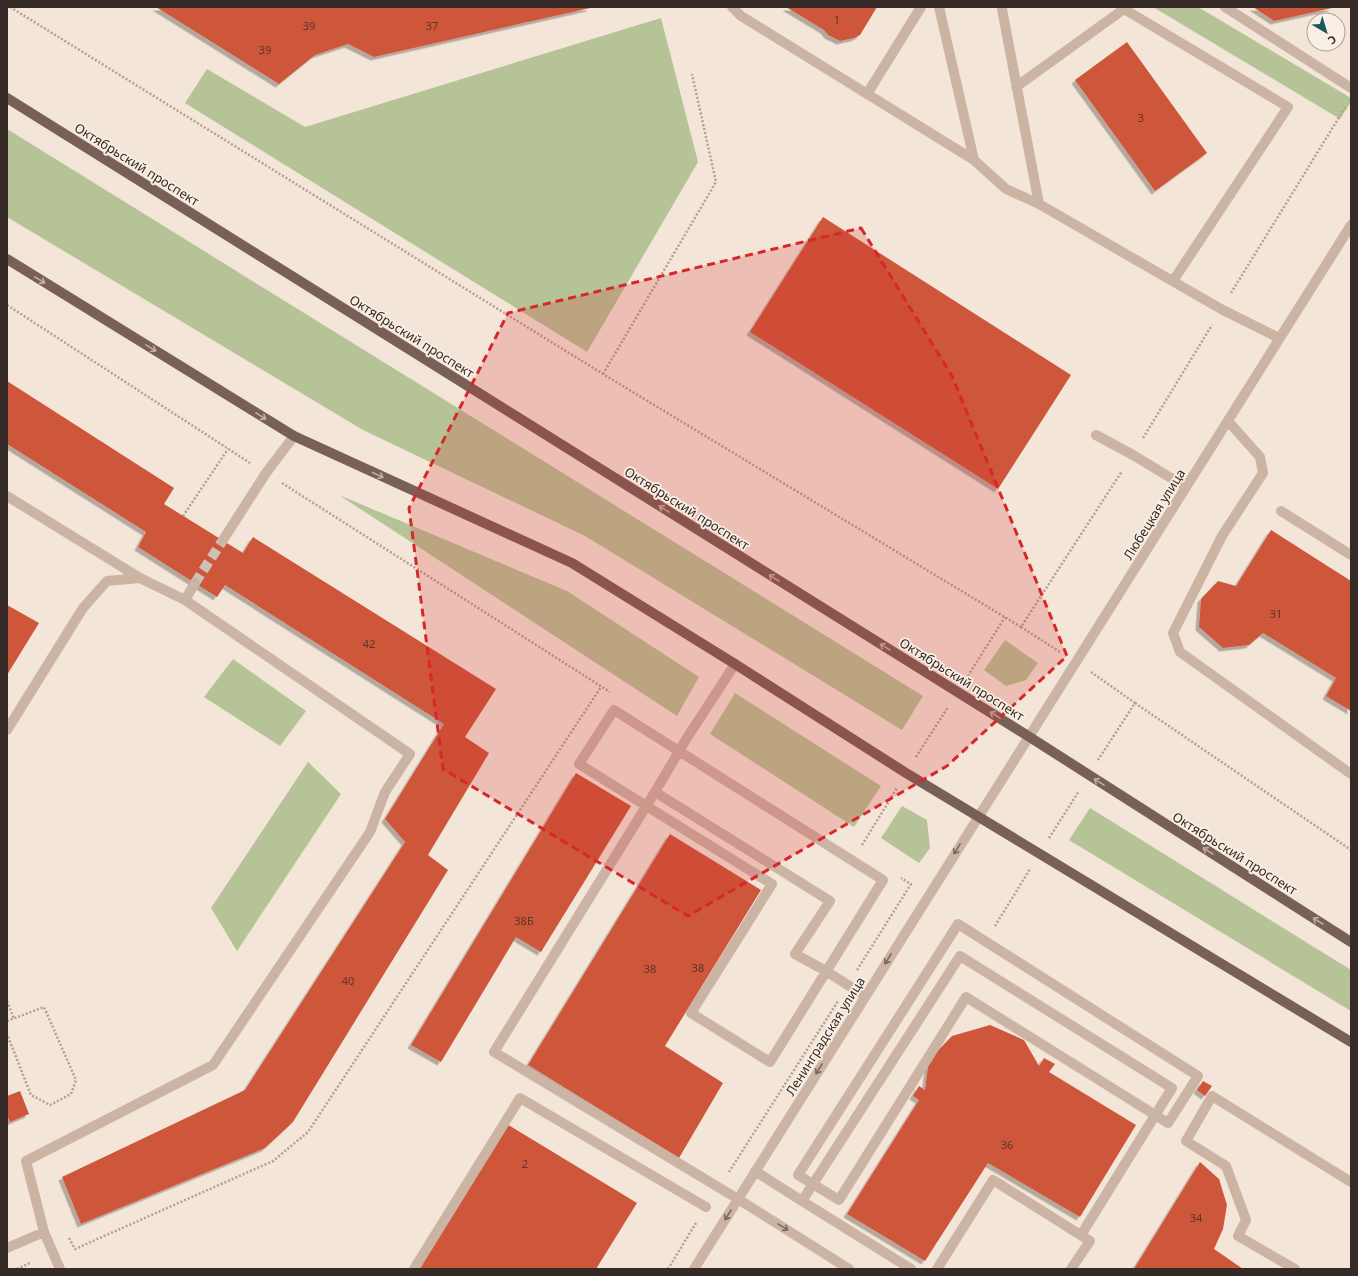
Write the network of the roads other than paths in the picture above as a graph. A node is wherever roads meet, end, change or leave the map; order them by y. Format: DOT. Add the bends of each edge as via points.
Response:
graph roads {
  1 [pos="732,7"];
  2 [pos="920,7"];
  3 [pos="939,7"];
  4 [pos="1225,7"];
  5 [pos="1002,9"];
  6 [pos="1016,87"];
  7 [pos="1351,88"];
  8 [pos="867,94"];
  9 [pos="7,98"];
  10 [pos="974,160"];
  11 [pos="1039,204"];
  12 [pos="1351,225"];
  13 [pos="7,260"];
  14 [pos="1173,281"];
  15 [pos="1279,338"];
  16 [pos="1228,421"];
  17 [pos="1096,435"];
  18 [pos="294,436"];
  19 [pos="1186,487"];
  20 [pos="7,496"];
  21 [pos="1281,511"];
  22 [pos="222,540"];
  23 [pos="1351,555"];
  24 [pos="140,578"];
  25 [pos="195,583"];
  26 [pos="185,600"];
  27 [pos="735,664"];
  28 [pos="7,730"];
  29 [pos="1028,736"];
  30 [pos="679,751"];
  31 [pos="1351,774"];
  32 [pos="655,792"];
  33 [pos="646,806"];
  34 [pos="978,816"];
  35 [pos="1351,942"];
  36 [pos="826,971"];
  37 [pos="865,996"];
  38 [pos="1351,1042"];
  39 [pos="1156,1115"];
  40 [pos="756,1171"];
  41 [pos="1351,1182"];
  42 [pos="814,1185"];
  43 [pos="738,1199"];
  44 [pos="802,1201"];
  45 [pos="706,1207"];
  46 [pos="44,1232"];
  47 [pos="1081,1235"];
  48 [pos="7,1248"];
  49 [pos="60,1269"];
  50 [pos="414,1269"];
  51 [pos="694,1269"];
  52 [pos="849,1269"];
  53 [pos="911,1269"];
  54 [pos="937,1269"];
  55 [pos="1071,1269"];
  56 [pos="1295,1269"];
  1 -- 8 [label="street" via="741,16"];
  2 -- 8 [label="street"];
  3 -- 10 [label="street"];
  4 -- 7 [label="street"];
  5 -- 6 [label="street"];
  6 -- 11 [label="street"];
  6 -- 14 [label="street" via="1124,9 1288,107"];
  8 -- 10 [label="street"];
  29 -- 9 [label="main road, Октябрьский проспект, one-way"];
  10 -- 11 [label="street" via="1006,189"];
  11 -- 14 [label="street"];
  12 -- 15 [label="street, Любецкая улица"];
  13 -- 18 [label="main road, one-way"];
  14 -- 15 [label="street"];
  15 -- 16 [label="street, Любецкая улица"];
  16 -- 19 [label="street, Любецкая улица"];
  16 -- 31 [label="street" via="1260,457 1263,473 1222,536 1173,633 1180,652"];
  17 -- 19 [label="street"];
  18 -- 22 [label="street"];
  18 -- 27 [label="main road, one-way" via="572,563"];
  19 -- 29 [label="street, Любецкая улица"];
  20 -- 24 [label="street"];
  21 -- 23 [label="street"];
  24 -- 26 [label="street"];
  24 -- 28 [label="street" via="107,581 83,608"];
  25 -- 26 [label="street"];
  26 -- 46 [label="street" via="410,754 385,792 370,832 213,1065 26,1161"];
  27 -- 30 [label="street"];
  27 -- 34 [label="main road"];
  29 -- 34 [label="street, Любецкая улица"];
  35 -- 29 [label="main road, Октябрьский проспект, one-way"];
  30 -- 32 [label="street"];
  30 -- 33 [label="street" via="614,710 579,764"];
  30 -- 36 [label="street" via="883,880"];
  32 -- 33 [label="street"];
  32 -- 36 [label="street" via="830,901 795,954"];
  33 -- 36 [label="street" via="772,884 691,1013 770,1062"];
  33 -- 43 [label="street" via="494,1052"];
  34 -- 37 [label="street, Ленинградская улица, one-way"];
  34 -- 38 [label="main road"];
  36 -- 37 [label="street"];
  37 -- 40 [label="street, Ленинградская улица, one-way"];
  39 -- 42 [label="street" via="966,997 840,1200"];
  39 -- 42 [label="street" via="1172,1088 960,956"];
  39 -- 42 [label="street" via="1168,1123 1198,1076 958,924 798,1175"];
  39 -- 47 [label="street"];
  40 -- 43 [label="street, Ленинградская улица"];
  40 -- 44 [label="street"];
  41 -- 56 [label="street" via="1212,1096 1186,1141 1226,1166 1246,1220 1238,1236"];
  42 -- 44 [label="street"];
  43 -- 51 [label="street, Ленинградская улица, one-way"];
  43 -- 52 [label="street, one-way"];
  44 -- 53 [label="street"];
  45 -- 50 [label="street" via="520,1098"];
  46 -- 48 [label="street"];
  46 -- 49 [label="street"];
  47 -- 54 [label="street" via="993,1180"];
  47 -- 55 [label="street" via="1090,1241"];
}
